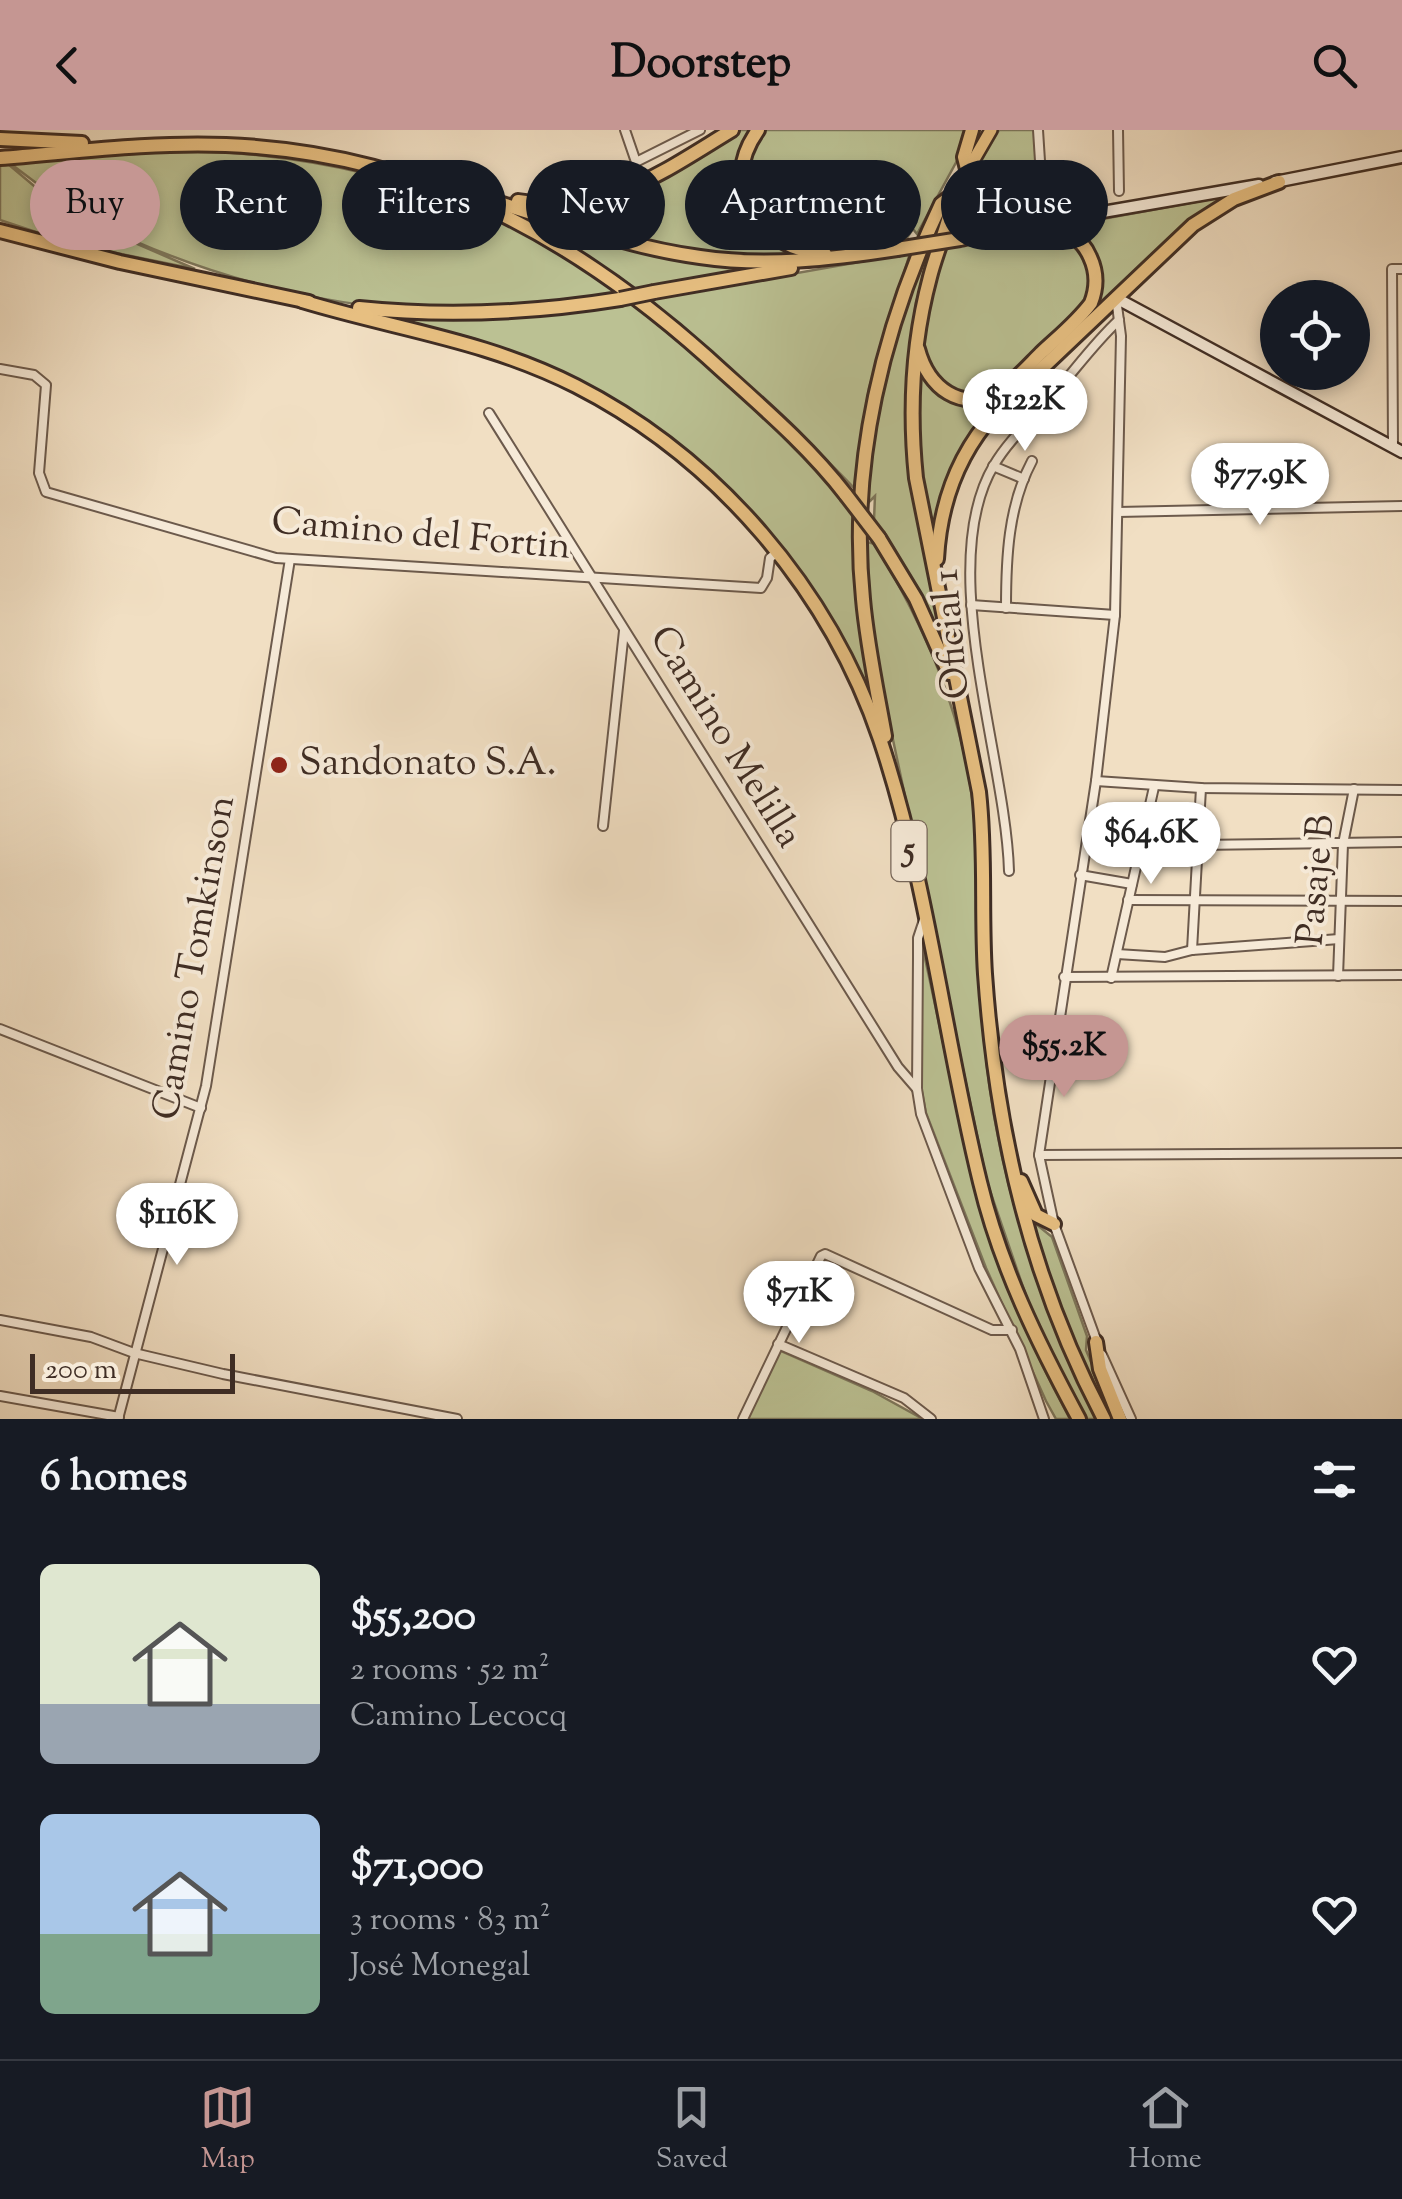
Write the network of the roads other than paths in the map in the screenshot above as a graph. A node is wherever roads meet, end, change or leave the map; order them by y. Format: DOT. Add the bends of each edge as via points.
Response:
graph roads {
  1 [pos="625,130"];
  2 [pos="700,130"];
  3 [pos="732,130"];
  4 [pos="758,130"];
  5 [pos="972,130"];
  6 [pos="991,130"];
  7 [pos="1038,130"];
  8 [pos="1118,130"];
  9 [pos="0,138"];
  10 [pos="104,147"];
  11 [pos="0,158"];
  12 [pos="1402,158"];
  13 [pos="346,160"];
  14 [pos="965,160"];
  15 [pos="973,160"];
  16 [pos="1040,160"];
  17 [pos="1280,182"];
  18 [pos="1119,192"];
  19 [pos="506,198"];
  20 [pos="941,204"];
  21 [pos="506,205"];
  22 [pos="1108,212"];
  23 [pos="506,217"];
  24 [pos="0,232"];
  25 [pos="941,237"];
  26 [pos="941,241"];
  27 [pos="1087,250"];
  28 [pos="852,256"];
  29 [pos="1397,269"];
  30 [pos="1116,298"];
  31 [pos="302,301"];
  32 [pos="1119,320"];
  33 [pos="916,342"];
  34 [pos="0,369"];
  35 [pos="489,413"];
  36 [pos="1398,450"];
  37 [pos="1032,462"];
  38 [pos="993,466"];
  39 [pos="1024,478"];
  40 [pos="1402,506"];
  41 [pos="1118,512"];
  42 [pos="777,552"];
  43 [pos="290,559"];
  44 [pos="591,578"];
  45 [pos="939,586"];
  46 [pos="971,605"];
  47 [pos="1006,608"];
  48 [pos="1115,615"];
  49 [pos="624,631"];
  50 [pos="963,718"];
  51 [pos="1096,781"];
  52 [pos="1154,787"];
  53 [pos="1201,788"];
  54 [pos="1354,789"];
  55 [pos="1402,790"];
  56 [pos="896,794"];
  57 [pos="603,826"];
  58 [pos="1402,842"];
  59 [pos="1198,844"];
  60 [pos="1343,844"];
  61 [pos="1009,872"];
  62 [pos="1080,874"];
  63 [pos="1132,884"];
  64 [pos="1340,899"];
  65 [pos="1128,900"];
  66 [pos="1402,900"];
  67 [pos="1195,901"];
  68 [pos="924,920"];
  69 [pos="1338,939"];
  70 [pos="1192,950"];
  71 [pos="1117,954"];
  72 [pos="1338,976"];
  73 [pos="1402,976"];
  74 [pos="1064,977"];
  75 [pos="1111,978"];
  76 [pos="0,1029"];
  77 [pos="917,1088"];
  78 [pos="999,1105"];
  79 [pos="201,1108"];
  80 [pos="1402,1154"];
  81 [pos="1039,1156"];
  82 [pos="1044,1212"];
  83 [pos="1054,1224"];
  84 [pos="0,1320"];
  85 [pos="1012,1330"];
  86 [pos="1096,1342"];
  87 [pos="778,1344"];
  88 [pos="134,1353"];
  89 [pos="0,1396"];
  90 [pos="119,1418"];
  91 [pos="457,1419"];
  92 [pos="743,1419"];
  93 [pos="930,1419"];
  94 [pos="1044,1419"];
  95 [pos="1079,1419"];
  96 [pos="1104,1419"];
  97 [pos="1120,1419"];
  98 [pos="1131,1419"];
  1 -- 2 [label="street" via="636,162"];
  3 -- 19 [label="highway" via="641,184 585,202"];
  4 -- 28 [label="highway" via="741,174 754,217 783,243"];
  5 -- 14 [label="highway"];
  6 -- 15 [label="main road"];
  7 -- 16 [label="street"];
  8 -- 18 [label="street"];
  9 -- 10 [label="highway"];
  10 -- 11 [label="highway, 5"];
  10 -- 13 [label="highway, 5" via="211,145"];
  12 -- 17 [label="main road"];
  17 -- 22 [label="main road"];
  17 -- 30 [label="highway" via="1206,215"];
  20 -- 56 [label="highway" via="892,328 863,482 862,597"];
  21 -- 28 [label="highway" via="701,258"];
  23 -- 50 [label="highway, 5, bridge" via="618,283 828,472 916,599"];
  24 -- 31 [label="highway, 5"];
  25 -- 33 [label="highway"];
  26 -- 28 [label="highway, bridge"];
  27 -- 33 [label="highway" via="1096,284 1091,303 1006,386 960,399 925,370"];
  28 -- 31 [label="highway, bridge" via="546,310 383,311"];
  29 -- 36 [label="street"];
  30 -- 32 [label="street"];
  30 -- 36 [label="main road"];
  30 -- 45 [label="highway" via="995,413 967,450 942,517"];
  31 -- 42 [label="highway, 5" via="485,348 574,385 680,453"];
  32 -- 38 [label="street, Oficial 1"];
  32 -- 41 [label="street"];
  33 -- 45 [label="highway" via="914,457"];
  34 -- 43 [label="street, Camino del Fortin" via="38,376 46,385 39,468 44,490"];
  35 -- 44 [label="street, Camino Melilla"];
  37 -- 39 [label="street"];
  38 -- 39 [label="street"];
  38 -- 46 [label="street, Oficial 1" via="973,534"];
  39 -- 47 [label="street" via="1008,539"];
  40 -- 41 [label="street"];
  41 -- 48 [label="street"];
  42 -- 44 [label="street, Camino del Fortin" via="761,588"];
  42 -- 56 [label="highway, 5" via="852,672"];
  43 -- 44 [label="street, Camino del Fortin"];
  43 -- 79 [label="street, Camino Tomkinson"];
  44 -- 49 [label="street, Camino Melilla"];
  45 -- 50 [label="highway"];
  46 -- 47 [label="street"];
  46 -- 61 [label="street, Oficial 1"];
  47 -- 48 [label="street"];
  48 -- 51 [label="street"];
  49 -- 57 [label="street"];
  49 -- 77 [label="street, Camino Melilla"];
  50 -- 78 [label="highway, 5" via="984,839 985,968"];
  51 -- 52 [label="street"];
  51 -- 62 [label="street"];
  52 -- 53 [label="street"];
  52 -- 63 [label="street"];
  53 -- 54 [label="street"];
  53 -- 59 [label="street"];
  54 -- 55 [label="street"];
  54 -- 60 [label="street, Pasaje B"];
  56 -- 68 [label="highway, 5"];
  58 -- 60 [label="street"];
  59 -- 60 [label="street"];
  59 -- 67 [label="street"];
  60 -- 64 [label="street, Pasaje B"];
  62 -- 63 [label="street"];
  62 -- 74 [label="street"];
  63 -- 65 [label="street"];
  64 -- 66 [label="street"];
  64 -- 67 [label="street"];
  64 -- 69 [label="street, Pasaje B"];
  65 -- 67 [label="street"];
  65 -- 71 [label="street"];
  67 -- 70 [label="street"];
  68 -- 77 [label="street, Camino Melilla" via="918,938"];
  68 -- 95 [label="highway, 5" via="991,1220 1021,1304"];
  69 -- 70 [label="street"];
  69 -- 72 [label="street, Pasaje B"];
  70 -- 71 [label="street" via="1165,957"];
  71 -- 75 [label="street"];
  72 -- 73 [label="street"];
  72 -- 75 [label="street"];
  74 -- 75 [label="street"];
  74 -- 81 [label="street"];
  76 -- 79 [label="street"];
  77 -- 85 [label="street, Camino Melilla" via="966,1236"];
  78 -- 82 [label="highway" via="1024,1190"];
  78 -- 96 [label="highway, 5" via="1034,1256"];
  79 -- 88 [label="street, Camino Tomkinson"];
  80 -- 81 [label="street"];
  81 -- 82 [label="street"];
  82 -- 83 [label="highway"];
  83 -- 86 [label="street"];
  84 -- 88 [label="street" via="91,1337"];
  85 -- 87 [label="street" via="992,1330 828,1254 821,1256"];
  85 -- 94 [label="street, Camino Melilla"];
  86 -- 97 [label="highway"];
  86 -- 98 [label="street"];
  87 -- 92 [label="street"];
  87 -- 93 [label="street" via="904,1398"];
  88 -- 90 [label="street, Camino Tomkinson"];
  88 -- 91 [label="street"];
  89 -- 90 [label="street"];
}
